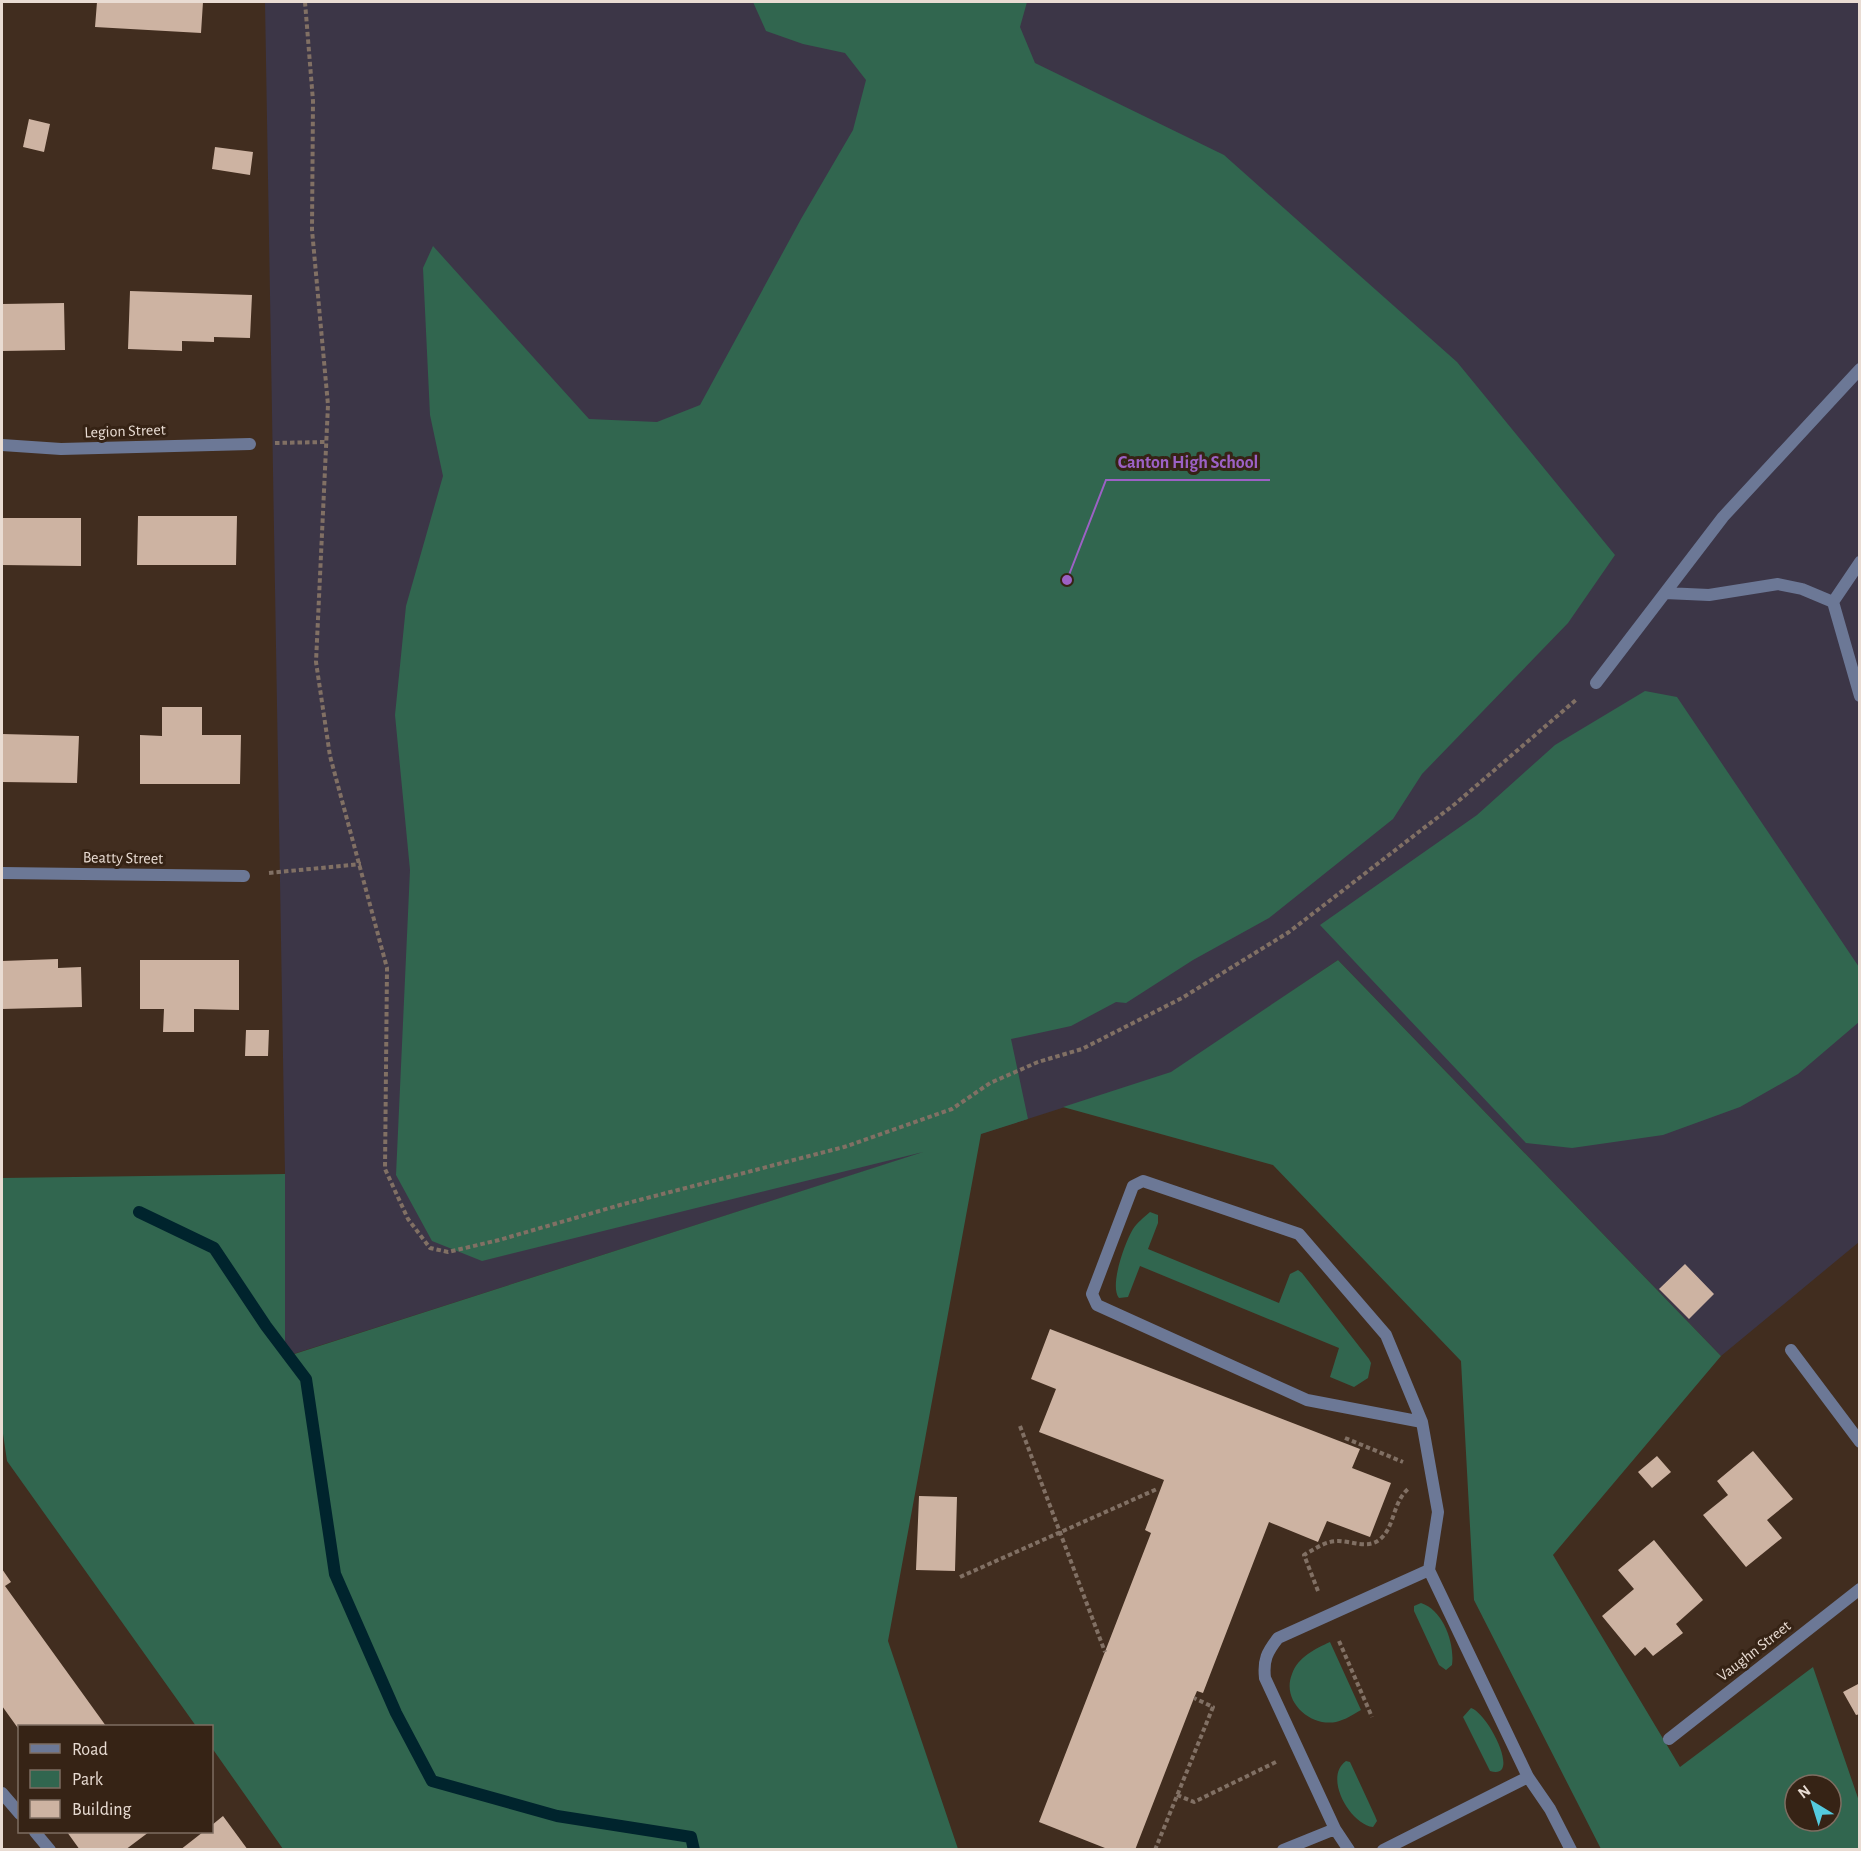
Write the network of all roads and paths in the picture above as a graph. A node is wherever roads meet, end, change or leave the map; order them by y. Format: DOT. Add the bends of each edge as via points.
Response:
graph roads {
  1 [pos="305,2"];
  2 [pos="1860,369"];
  3 [pos="326,442"];
  4 [pos="250,444"];
  5 [pos="2,445"];
  6 [pos="1860,562"];
  7 [pos="1665,593"];
  8 [pos="1833,602"];
  9 [pos="1596,683"];
  10 [pos="1860,696"];
  11 [pos="361,864"];
  12 [pos="2,873"];
  13 [pos="244,876"];
  14 [pos="1791,1350"];
  15 [pos="1422,1422"];
  16 [pos="1020,1426"];
  17 [pos="1345,1438"];
  18 [pos="1860,1442"];
  19 [pos="1410,1469"];
  20 [pos="1411,1486"];
  21 [pos="1157,1489"];
  22 [pos="1061,1534"];
  23 [pos="1430,1570"];
  24 [pos="960,1577"];
  25 [pos="1329,1588"];
  26 [pos="1860,1589"];
  27 [pos="1337,1637"];
  28 [pos="1105,1652"];
  29 [pos="1194,1698"];
  30 [pos="1372,1717"];
  31 [pos="1669,1739"];
  32 [pos="1299,1751"];
  33 [pos="1528,1777"];
  34 [pos="2,1793"];
  35 [pos="1177,1795"];
  36 [pos="18,1812"];
  37 [pos="1335,1829"];
  38 [pos="36,1833"];
  39 [pos="50,1850"];
  40 [pos="1155,1850"];
  41 [pos="1283,1850"];
  42 [pos="1349,1850"];
  43 [pos="1383,1850"];
  44 [pos="1571,1850"];
  1 -- 3 [label="path" via="313,101 312,230 328,405"];
  2 -- 7 [label="street" via="1723,517"];
  3 -- 4 [label="path"];
  3 -- 11 [label="path" via="316,662 330,756"];
  4 -- 5 [label="street, Legion Street" via="61,449"];
  6 -- 8 [label="street"];
  7 -- 8 [label="street" via="1709,595 1779,584"];
  7 -- 9 [label="street"];
  8 -- 10 [label="street"];
  9 -- 11 [label="path" via="1455,804 1289,932 1182,998 1082,1049 1038,1062 990,1083 952,1109 844,1147 448,1252 430,1248 408,1219 386,1169 387,968"];
  11 -- 13 [label="path"];
  12 -- 13 [label="street, Beatty Street"];
  14 -- 18 [label="street"];
  15 -- 15 [label="street" via="1386,1335 1304,1238 1143,1181 1133,1186 1092,1294 1097,1305 1307,1400"];
  15 -- 23 [label="street" via="1438,1512"];
  16 -- 22 [label="path"];
  17 -- 19 [label="path" via="1388,1454"];
  20 -- 25 [label="path" via="1400,1497 1388,1532 1377,1541 1337,1541 1304,1555 1319,1592"];
  21 -- 22 [label="path"];
  22 -- 24 [label="path"];
  22 -- 28 [label="path"];
  23 -- 32 [label="street" via="1278,1638 1267,1651 1265,1678"];
  23 -- 33 [label="street"];
  26 -- 31 [label="street, Vaughn Street"];
  27 -- 30 [label="path"];
  29 -- 35 [label="path" via="1213,1707"];
  32 -- 35 [label="path" via="1194,1802"];
  32 -- 37 [label="street"];
  33 -- 43 [label="street"];
  33 -- 44 [label="street"];
  34 -- 36 [label="street"];
  35 -- 40 [label="path"];
  37 -- 41 [label="street"];
  37 -- 42 [label="street"];
  38 -- 39 [label="street"];
}
